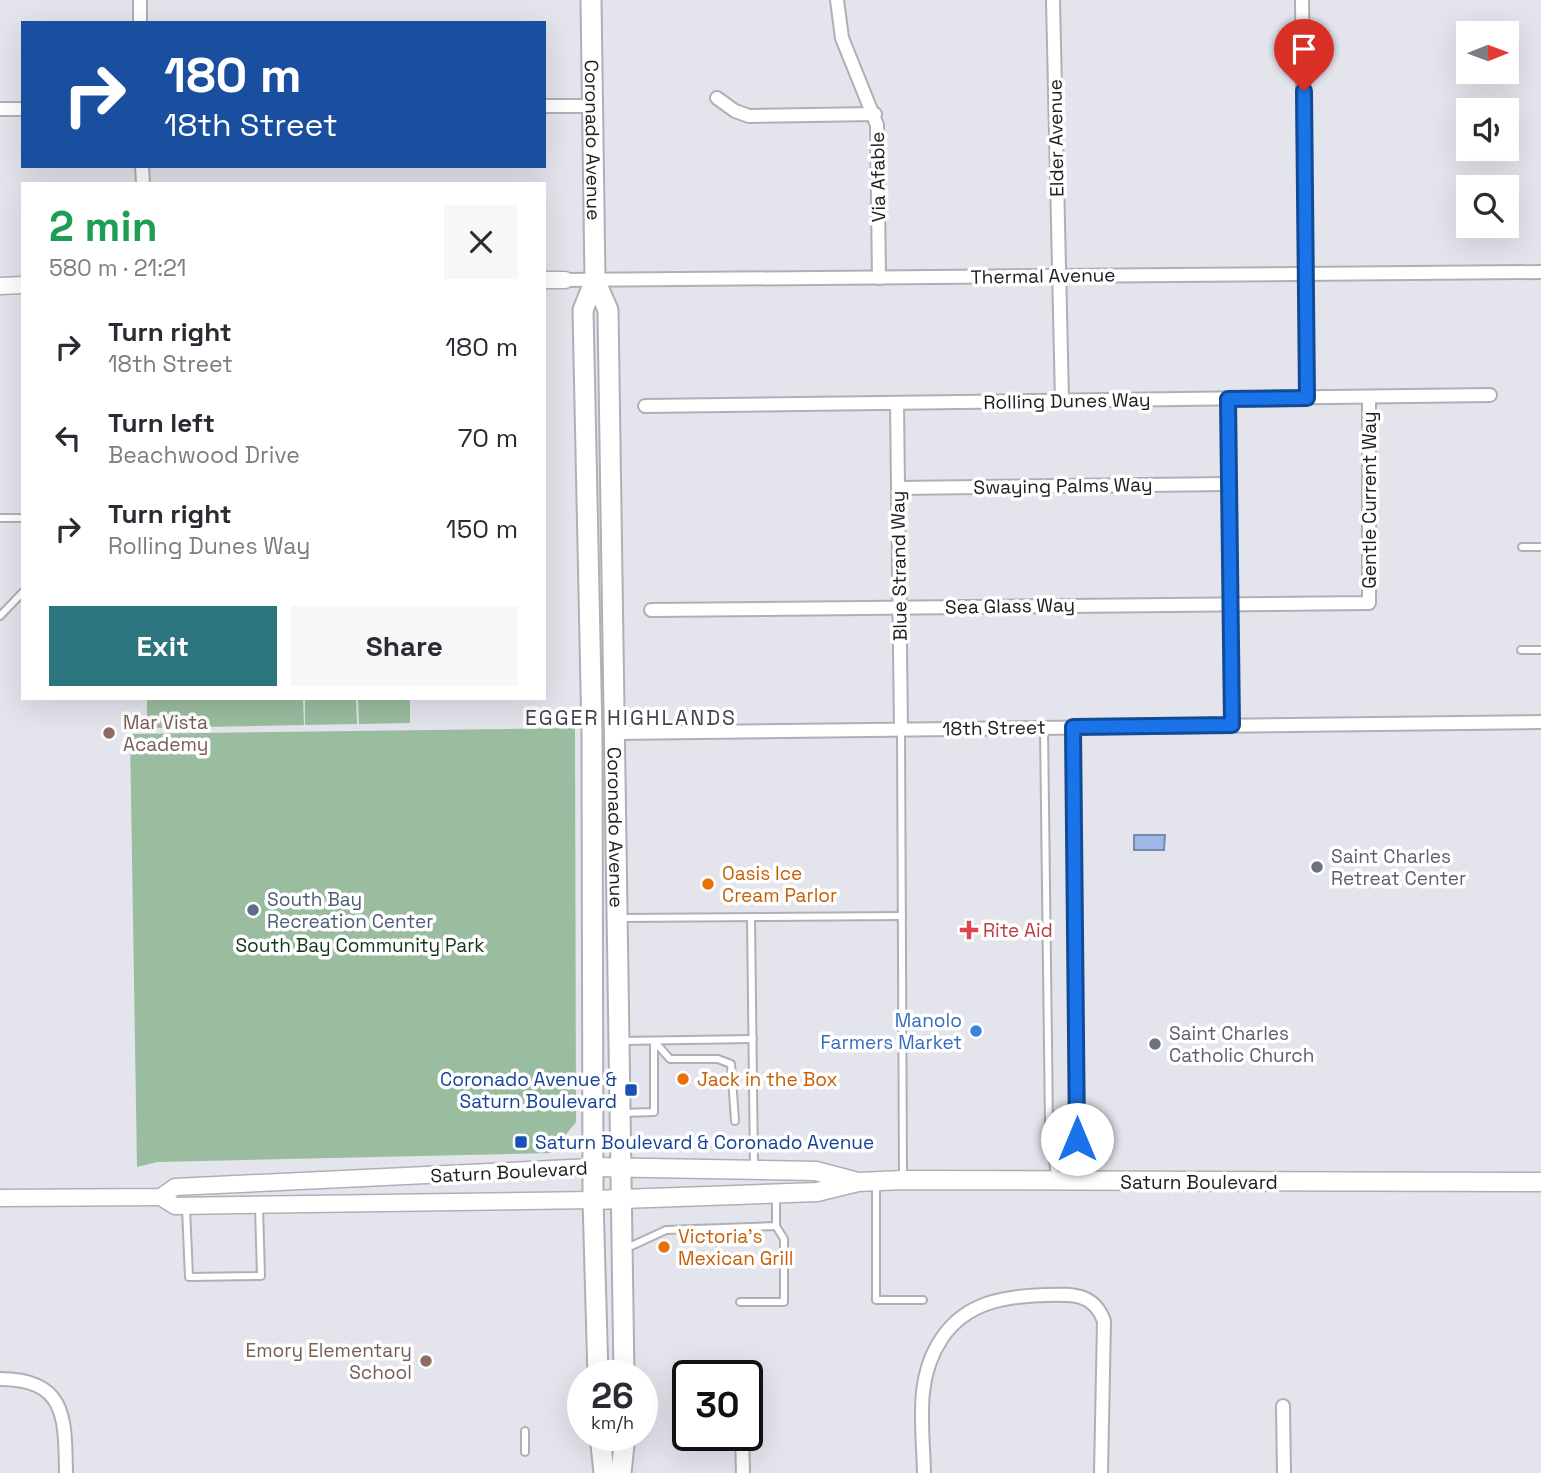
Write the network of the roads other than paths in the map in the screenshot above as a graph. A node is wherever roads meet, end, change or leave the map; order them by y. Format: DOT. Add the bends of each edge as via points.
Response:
graph roads {
  1 [pos="139,0"];
  2 [pos="591,0"];
  3 [pos="837,0"];
  4 [pos="1053,0"];
  5 [pos="1302,0"];
  6 [pos="140,21"];
  7 [pos="717,97"];
  8 [pos="546,106"];
  9 [pos="592,106"];
  10 [pos="0,109"];
  11 [pos="21,109"];
  12 [pos="875,114"];
  13 [pos="1541,272"];
  14 [pos="1306,274"];
  15 [pos="1058,276"];
  16 [pos="879,278"];
  17 [pos="546,279"];
  18 [pos="565,280"];
  19 [pos="595,280"];
  20 [pos="21,285"];
  21 [pos="0,286"];
  22 [pos="1490,396"];
  23 [pos="1369,397"];
  24 [pos="1307,398"];
  25 [pos="1228,399"];
  26 [pos="1062,401"];
  27 [pos="897,403"];
  28 [pos="645,406"];
  29 [pos="1228,484"];
  30 [pos="898,488"];
  31 [pos="0,518"];
  32 [pos="21,518"];
  33 [pos="1522,547"];
  34 [pos="1541,547"];
  35 [pos="21,594"];
  36 [pos="1369,603"];
  37 [pos="1230,604"];
  38 [pos="900,608"];
  39 [pos="651,610"];
  40 [pos="0,616"];
  41 [pos="1521,650"];
  42 [pos="1541,650"];
  43 [pos="1541,722"];
  44 [pos="1232,725"];
  45 [pos="1073,727"];
  46 [pos="1044,728"];
  47 [pos="901,729"];
  48 [pos="614,733"];
  49 [pos="592,734"];
  50 [pos="902,916"];
  51 [pos="751,917"];
  52 [pos="616,918"];
  53 [pos="753,1039"];
  54 [pos="619,1041"];
  55 [pos="654,1041"];
  56 [pos="620,1113"];
  57 [pos="735,1121"];
  58 [pos="593,1167"];
  59 [pos="621,1168"];
  60 [pos="754,1168"];
  61 [pos="903,1180"];
  62 [pos="867,1181"];
  63 [pos="1077,1181"];
  64 [pos="1056,1182"];
  65 [pos="1541,1182"];
  66 [pos="776,1194"];
  67 [pos="162,1197"];
  68 [pos="0,1198"];
  69 [pos="621,1199"];
  70 [pos="593,1200"];
  71 [pos="259,1205"];
  72 [pos="186,1206"];
  73 [pos="776,1226"];
  74 [pos="622,1251"];
  75 [pos="923,1300"];
  76 [pos="740,1302"];
  77 [pos="597,1360"];
  78 [pos="624,1360"];
  79 [pos="0,1379"];
  80 [pos="1283,1406"];
  81 [pos="525,1431"];
  82 [pos="602,1451"];
  83 [pos="623,1451"];
  84 [pos="742,1451"];
  85 [pos="525,1452"];
  86 [pos="66,1473"];
  87 [pos="604,1473"];
  88 [pos="621,1473"];
  89 [pos="743,1473"];
  90 [pos="924,1473"];
  91 [pos="1101,1473"];
  92 [pos="1284,1473"];
  1 -- 6 [label="street"];
  2 -- 9 [label="main road, Coronado Avenue"];
  3 -- 12 [label="street, Via Afable" via="842,38"];
  4 -- 15 [label="street, Elder Avenue"];
  5 -- 14 [label="street"];
  7 -- 12 [label="street" via="748,116"];
  8 -- 9 [label="street"];
  9 -- 19 [label="main road, Coronado Avenue"];
  10 -- 11 [label="street"];
  12 -- 16 [label="street, Via Afable"];
  13 -- 14 [label="street, Thermal Avenue"];
  14 -- 15 [label="street, Thermal Avenue"];
  14 -- 24 [label="street"];
  15 -- 16 [label="street, Thermal Avenue"];
  15 -- 26 [label="street, Elder Avenue"];
  16 -- 19 [label="street, Thermal Avenue"];
  17 -- 18 [label="street, Thermal Avenue"];
  18 -- 19 [label="street, Thermal Avenue"];
  19 -- 48 [label="main road, Coronado Avenue" via="608,310"];
  19 -- 49 [label="main road, Coronado Avenue" via="583,310"];
  20 -- 21 [label="street"];
  22 -- 23 [label="street, Rolling Dunes Way"];
  23 -- 24 [label="street, Rolling Dunes Way"];
  23 -- 36 [label="street, Gentle Current Way"];
  24 -- 25 [label="street, Rolling Dunes Way"];
  25 -- 26 [label="street, Rolling Dunes Way"];
  25 -- 29 [label="street"];
  26 -- 27 [label="street, Rolling Dunes Way"];
  27 -- 28 [label="street, Rolling Dunes Way"];
  27 -- 30 [label="street, Blue Strand Way"];
  29 -- 30 [label="street, Swaying Palms Way"];
  29 -- 37 [label="street"];
  30 -- 38 [label="street, Blue Strand Way"];
  31 -- 32 [label="lane"];
  33 -- 34 [label="lane"];
  35 -- 40 [label="lane"];
  36 -- 37 [label="street, Sea Glass Way"];
  37 -- 38 [label="street, Sea Glass Way"];
  37 -- 44 [label="street"];
  38 -- 39 [label="street, Sea Glass Way"];
  38 -- 47 [label="street, Blue Strand Way"];
  41 -- 42 [label="lane"];
  43 -- 44 [label="street, 18th Street"];
  44 -- 45 [label="street, 18th Street"];
  45 -- 46 [label="street, 18th Street"];
  45 -- 63 [label="street"];
  46 -- 47 [label="street, 18th Street"];
  46 -- 64 [label="lane" via="1049,1124"];
  47 -- 48 [label="street, 18th Street"];
  47 -- 50 [label="lane"];
  48 -- 49 [label="main road"];
  48 -- 52 [label="main road, Coronado Avenue"];
  49 -- 58 [label="main road, Coronado Avenue"];
  50 -- 51 [label="lane"];
  50 -- 61 [label="lane"];
  51 -- 52 [label="lane"];
  51 -- 53 [label="lane"];
  52 -- 54 [label="main road, Coronado Avenue"];
  53 -- 55 [label="lane"];
  53 -- 60 [label="lane"];
  54 -- 55 [label="lane"];
  54 -- 56 [label="main road, Coronado Avenue"];
  55 -- 56 [label="lane" via="654,1112"];
  55 -- 57 [label="lane" via="670,1059 718,1059 731,1064"];
  56 -- 59 [label="main road, Coronado Avenue"];
  58 -- 59 [label="main road, Saturn Boulevard"];
  58 -- 67 [label="street, Saturn Boulevard" via="175,1187"];
  58 -- 70 [label="main road, Coronado Avenue"];
  59 -- 60 [label="main road, Saturn Boulevard"];
  59 -- 69 [label="main road, Coronado Avenue"];
  60 -- 62 [label="main road, Saturn Boulevard" via="816,1171"];
  61 -- 62 [label="main road, Saturn Boulevard"];
  61 -- 64 [label="main road, Saturn Boulevard"];
  62 -- 66 [label="main road, Saturn Boulevard" via="817,1192"];
  62 -- 75 [label="lane" via="876,1300"];
  63 -- 64 [label="main road, Saturn Boulevard"];
  63 -- 65 [label="main road, Saturn Boulevard"];
  66 -- 69 [label="main road, Saturn Boulevard"];
  66 -- 73 [label="lane"];
  67 -- 68 [label="street, Saturn Boulevard"];
  67 -- 72 [label="street, Saturn Boulevard" via="175,1206"];
  69 -- 70 [label="main road, Saturn Boulevard"];
  69 -- 74 [label="main road, Coronado Avenue"];
  70 -- 71 [label="street, Saturn Boulevard"];
  70 -- 77 [label="main road, Coronado Avenue"];
  71 -- 72 [label="street, Saturn Boulevard"];
  71 -- 72 [label="lane" via="261,1276 189,1277"];
  73 -- 74 [label="lane" via="666,1230"];
  73 -- 76 [label="lane" via="785,1239 784,1301"];
  74 -- 78 [label="main road, Coronado Avenue"];
  79 -- 86 [label="street" via="38,1384 51,1394 63,1418"];
  80 -- 92 [label="street"];
  81 -- 85 [label="lane"];
  82 -- 87 [label="main road"];
  83 -- 88 [label="main road"];
  84 -- 89 [label="street"];
  90 -- 91 [label="street" via="923,1387 935,1350 951,1326 998,1299 1076,1294 1092,1302 1104,1321"];
}
